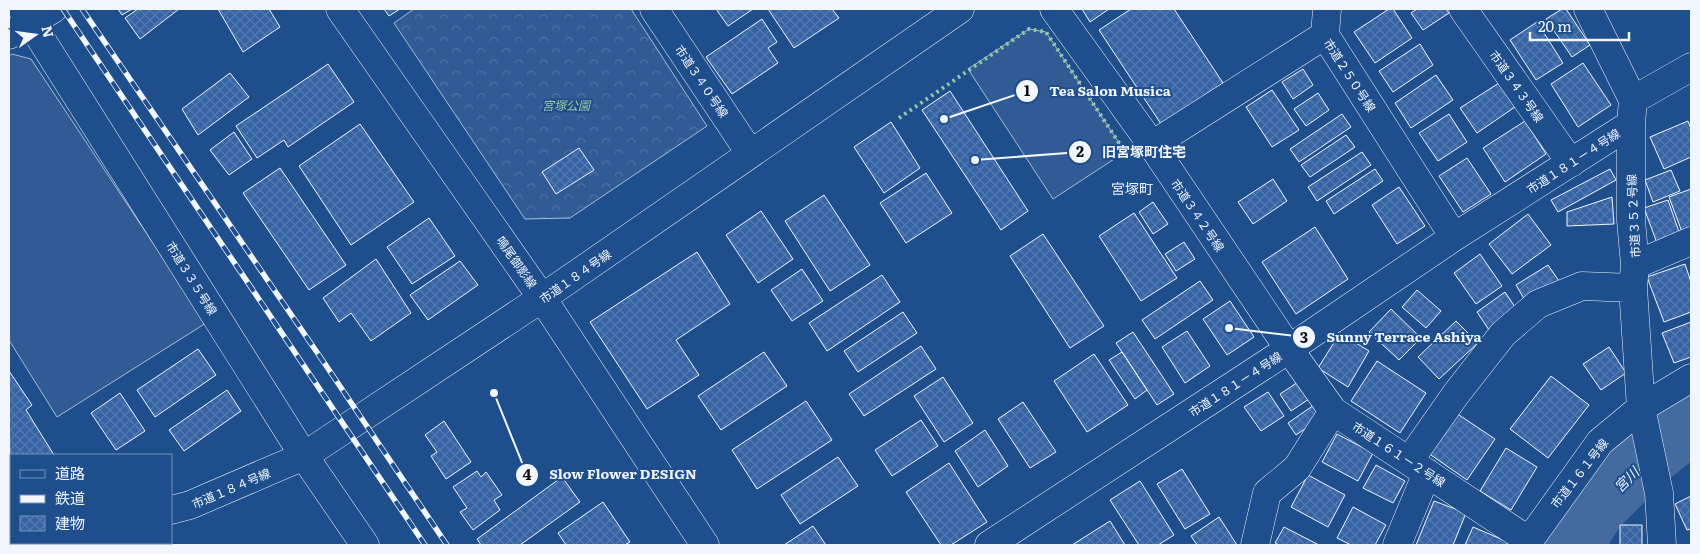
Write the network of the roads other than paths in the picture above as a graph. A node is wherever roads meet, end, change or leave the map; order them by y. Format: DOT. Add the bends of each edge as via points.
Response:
graph roads {
  1 [pos="340,9"];
  2 [pos="654,9"];
  3 [pos="960,9"];
  4 [pos="1054,9"];
  5 [pos="1463,9"];
  6 [pos="1588,9"];
  7 [pos="29,19"];
  8 [pos="1326,22"];
  9 [pos="1691,67"];
  10 [pos="1632,112"];
  11 [pos="1152,145"];
  12 [pos="750,153"];
  13 [pos="1571,163"];
  14 [pos="1454,237"];
  15 [pos="1691,241"];
  16 [pos="1634,276"];
  17 [pos="542,298"];
  18 [pos="1289,349"];
  19 [pos="1691,378"];
  20 [pos="1333,411"];
  21 [pos="1643,421"];
  22 [pos="304,456"];
  23 [pos="1418,467"];
  24 [pos="172,510"];
  25 [pos="1527,543"];
  26 [pos="365,545"];
  27 [pos="705,545"];
  28 [pos="989,545"];
  29 [pos="1255,545"];
  30 [pos="1397,545"];
  31 [pos="1662,545"];
  1 -- 17 [label="street, 鳴尾御影線"];
  2 -- 12 [label="street, 市道３４０号線"];
  3 -- 12 [label="street, 市道１８４号線"];
  4 -- 11 [label="street, 市道３４２号線"];
  5 -- 13 [label="street, 市道３４３号線"];
  6 -- 10 [label="street, 市道３５２号線"];
  7 -- 22 [label="street, 市道３３５号線"];
  8 -- 11 [label="street, 市道２５０号線"];
  8 -- 14 [label="street, 市道２５０号線"];
  9 -- 10 [label="street, 市道１８１－４号線"];
  10 -- 13 [label="street, 市道１８１－４号線"];
  10 -- 16 [label="street, 市道３５２号線"];
  11 -- 18 [label="street, 市道３４２号線"];
  12 -- 17 [label="street, 市道１８４号線"];
  13 -- 14 [label="street, 市道１８１－４号線"];
  14 -- 18 [label="street, 市道１８１－４号線"];
  15 -- 16 [label="street"];
  16 -- 21 [label="street, 市道３５２号線"];
  16 -- 23 [label="street" via="1582,286 1538,304 1503,334 1456,394"];
  17 -- 22 [label="street, 市道１８４号線"];
  17 -- 27 [label="street, 鳴尾御影線"];
  18 -- 20 [label="street, 市道１６１－２号線"];
  18 -- 28 [label="street, 市道１８１－４号線"];
  19 -- 21 [label="street, 市道１６１号線"];
  20 -- 23 [label="street, 市道１６１－２号線"];
  20 -- 29 [label="street" via="1297,468 1268,493"];
  21 -- 25 [label="street, 市道１６１号線" via="1600,442"];
  21 -- 31 [label="street, 市道３５２号線" via="1659,493"];
  22 -- 24 [label="street, 市道１８４号線"];
  22 -- 26 [label="street, 市道３３５号線"];
  23 -- 25 [label="street, 市道１６１－２号線"];
  23 -- 30 [label="street"];
}
